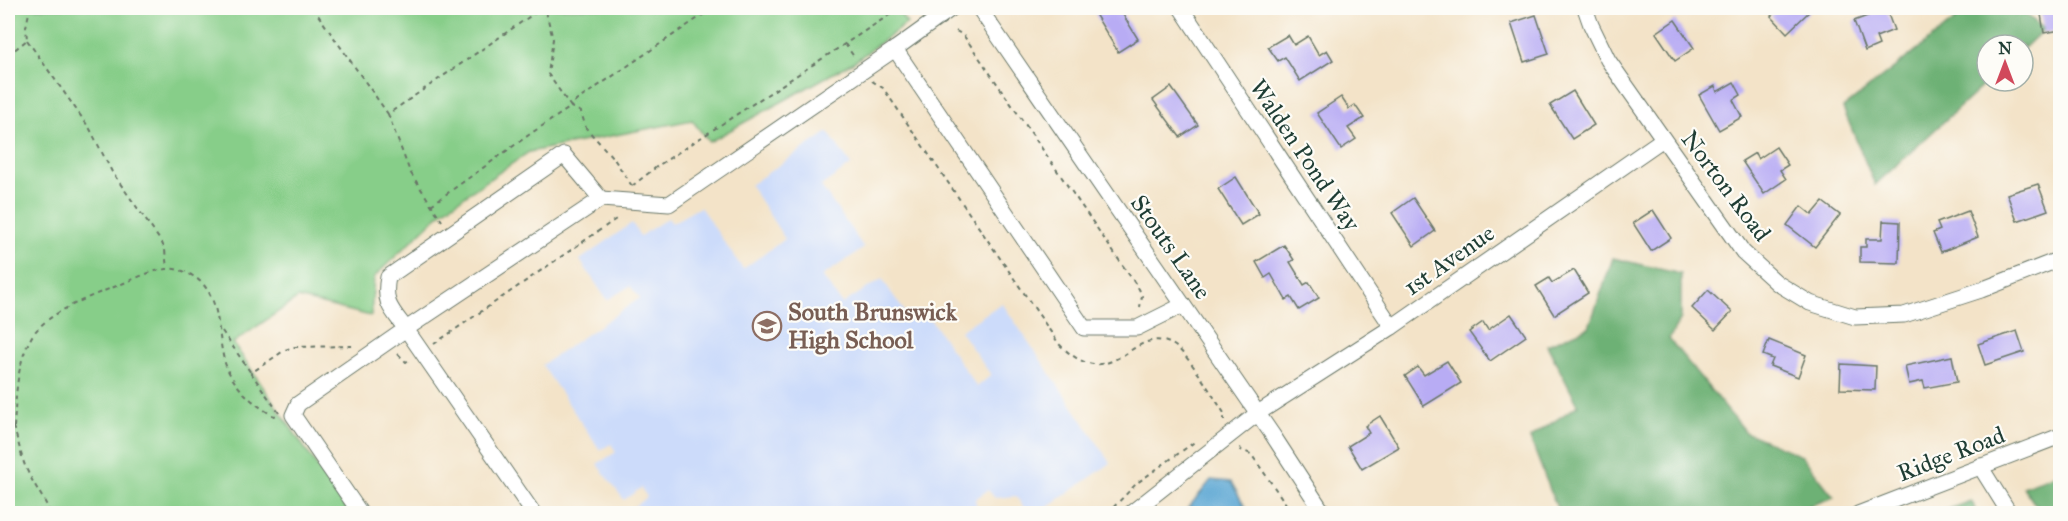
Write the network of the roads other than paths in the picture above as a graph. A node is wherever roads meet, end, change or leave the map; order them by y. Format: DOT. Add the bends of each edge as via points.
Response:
graph roads {
  1 [pos="952,8"];
  2 [pos="979,8"];
  3 [pos="1181,8"];
  4 [pos="1586,8"];
  5 [pos="895,49"];
  6 [pos="1663,139"];
  7 [pos="601,199"];
  8 [pos="2061,259"];
  9 [pos="1183,305"];
  10 [pos="1392,327"];
  11 [pos="406,329"];
  12 [pos="1258,413"];
  13 [pos="2061,436"];
  14 [pos="1980,466"];
  15 [pos="361,513"];
  16 [pos="534,513"];
  17 [pos="1130,513"];
  18 [pos="1324,513"];
  19 [pos="1858,513"];
  20 [pos="2010,513"];
  1 -- 5 [label="street"];
  2 -- 9 [label="street, Stouts Lane"];
  3 -- 10 [label="street, Walden Pond Way"];
  4 -- 6 [label="street, Norton Road" via="1608,60"];
  5 -- 7 [label="street" via="669,204 633,194"];
  5 -- 9 [label="street" via="1084,328 1137,328"];
  6 -- 8 [label="street, Norton Road" via="1743,252 1777,283 1810,303 1844,314 1904,315"];
  6 -- 10 [label="street, 1st Avenue"];
  7 -- 11 [label="street"];
  7 -- 11 [label="street" via="564,155 388,277 388,305"];
  9 -- 12 [label="street, Stouts Lane"];
  10 -- 12 [label="street, 1st Avenue"];
  11 -- 15 [label="street" via="298,404 293,415"];
  11 -- 16 [label="street"];
  12 -- 17 [label="street, 1st Avenue"];
  12 -- 18 [label="street, Stouts Lane"];
  13 -- 14 [label="street, Ridge Road"];
  14 -- 19 [label="street, Ridge Road"];
  14 -- 20 [label="street"];
}
